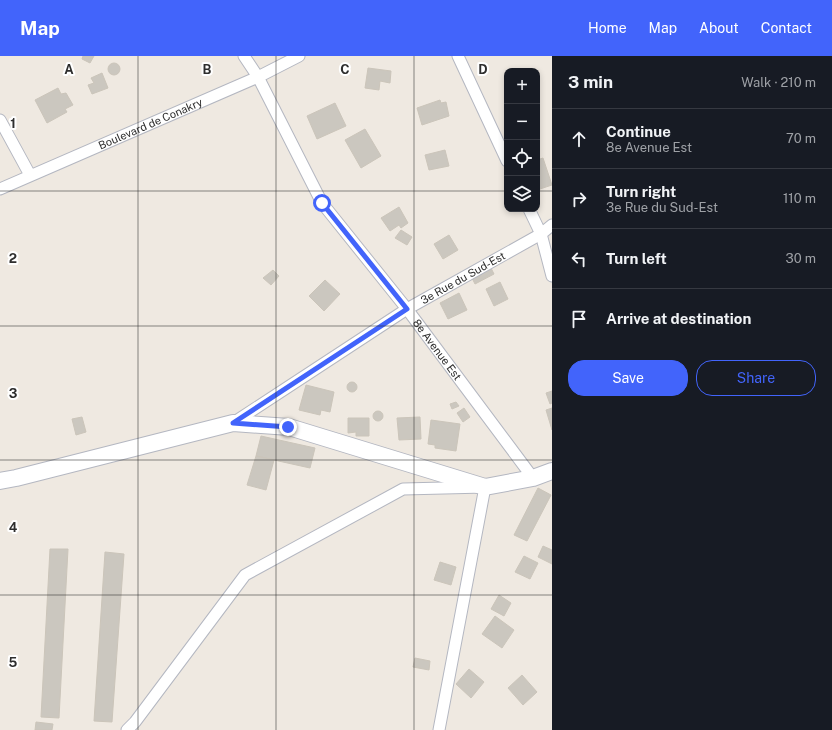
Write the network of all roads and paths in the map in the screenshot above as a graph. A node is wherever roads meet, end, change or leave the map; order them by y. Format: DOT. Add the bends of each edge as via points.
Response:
graph roads {
  1 [pos="244,56"];
  2 [pos="299,56"];
  3 [pos="458,56"];
  4 [pos="258,77"];
  5 [pos="0,120"];
  6 [pos="504,155"];
  7 [pos="30,175"];
  8 [pos="0,189"];
  9 [pos="530,212"];
  10 [pos="552,225"];
  11 [pos="541,234"];
  12 [pos="552,276"];
  13 [pos="407,309"];
  14 [pos="233,423"];
  15 [pos="552,471"];
  16 [pos="533,478"];
  17 [pos="0,481"];
  18 [pos="485,487"];
  19 [pos="127,730"];
  20 [pos="439,730"];
  1 -- 4 [label="street, 8e Avenue Est"];
  2 -- 4 [label="street, Boulevard de Conakry"];
  3 -- 6 [label="street"];
  4 -- 7 [label="street, Boulevard de Conakry"];
  4 -- 13 [label="street, 8e Avenue Est" via="322,203"];
  5 -- 7 [label="street"];
  7 -- 8 [label="street, Boulevard de Conakry"];
  9 -- 11 [label="street"];
  10 -- 11 [label="street, 3e Rue du Sud-Est"];
  11 -- 12 [label="street"];
  11 -- 13 [label="street, 3e Rue du Sud-Est"];
  13 -- 14 [label="street, 3e Rue du Sud-Est"];
  13 -- 16 [label="street, 8e Avenue Est"];
  14 -- 17 [label="street"];
  14 -- 18 [label="street" via="288,427"];
  15 -- 16 [label="street"];
  16 -- 18 [label="street"];
  18 -- 19 [label="street" via="403,490 245,575"];
  18 -- 20 [label="street"];
}
